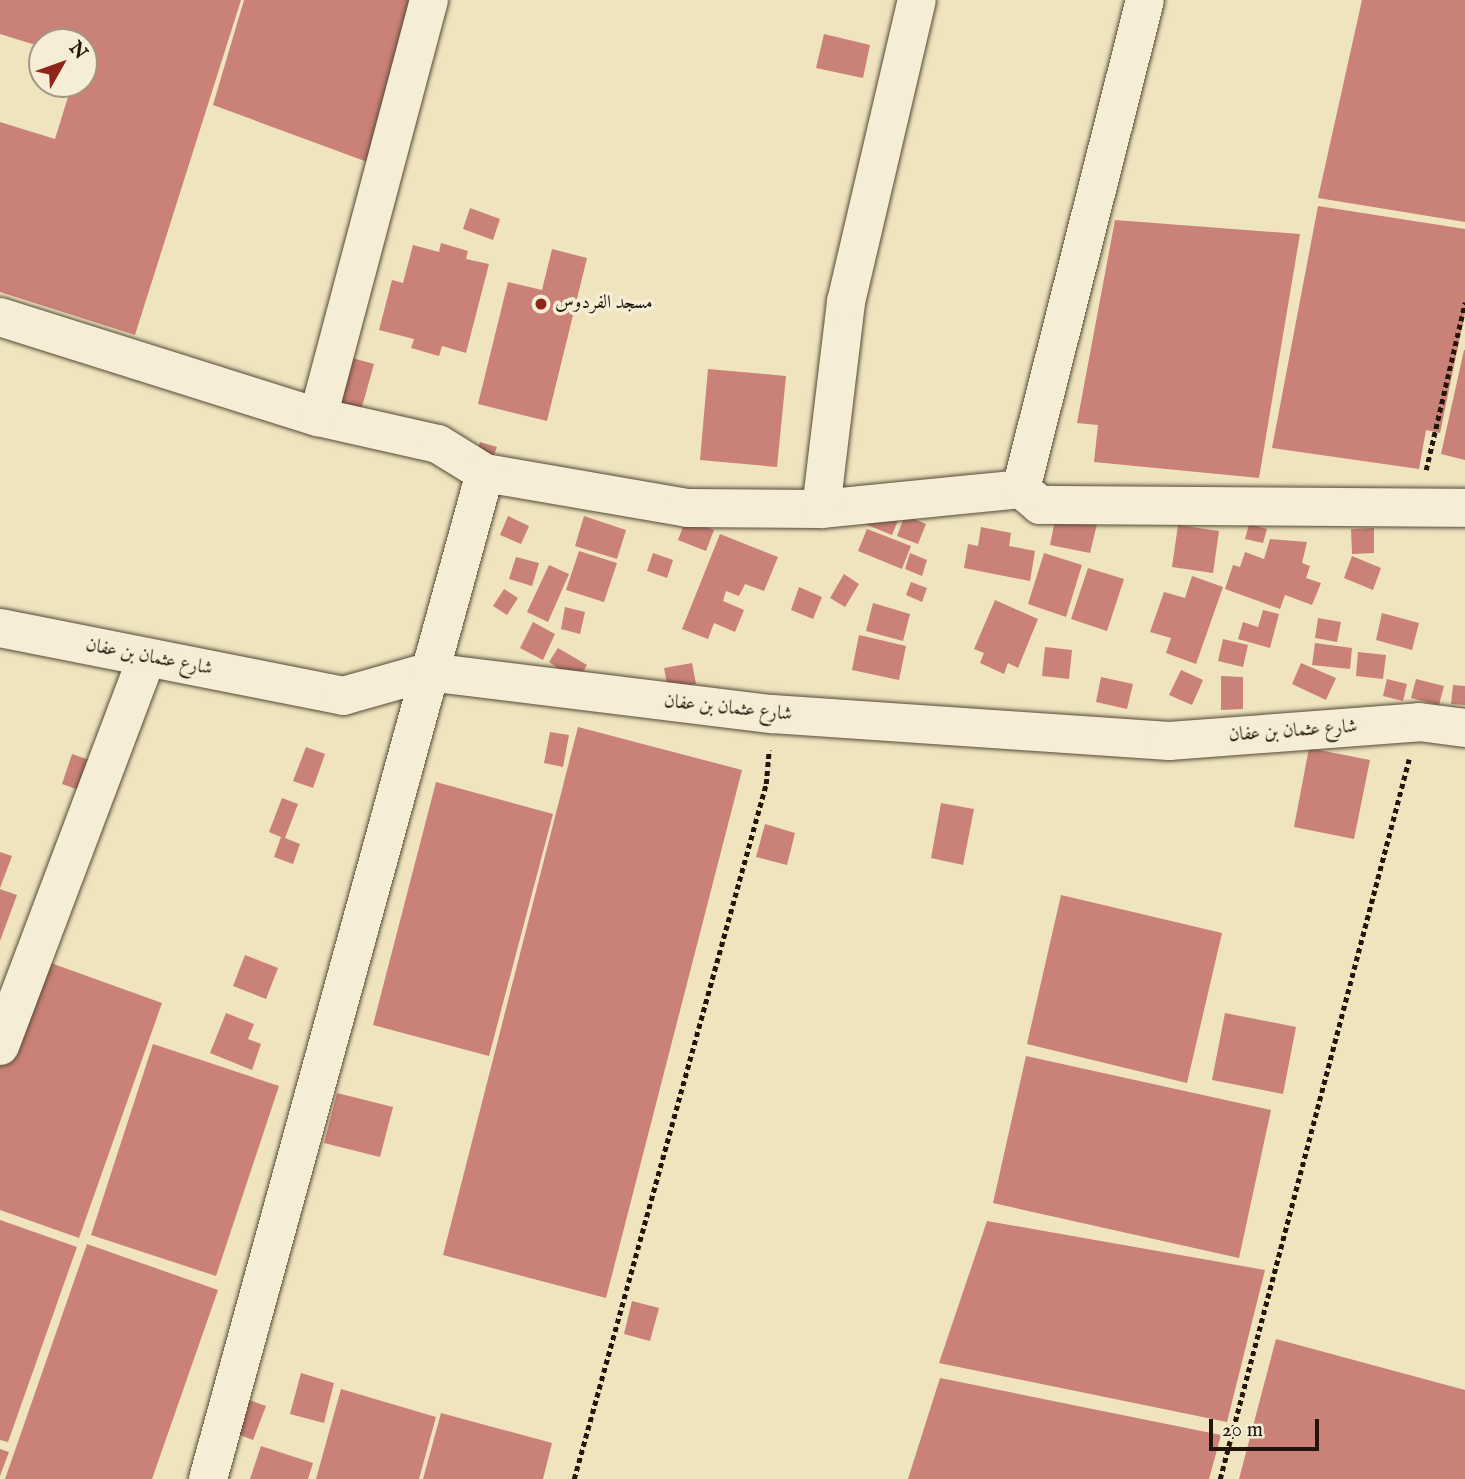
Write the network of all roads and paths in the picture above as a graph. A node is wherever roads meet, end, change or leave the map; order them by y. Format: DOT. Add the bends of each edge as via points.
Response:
graph roads {
  1 [pos="429,0"];
  2 [pos="916,0"];
  3 [pos="1145,0"];
  4 [pos="1465,302"];
  5 [pos="0,317"];
  6 [pos="318,417"];
  7 [pos="485,472"];
  8 [pos="1021,489"];
  9 [pos="1418,505"];
  10 [pos="1465,508"];
  11 [pos="821,509"];
  12 [pos="0,628"];
  13 [pos="147,658"];
  14 [pos="428,672"];
  15 [pos="772,715"];
  16 [pos="1419,722"];
  17 [pos="1465,728"];
  18 [pos="0,1046"];
  19 [pos="208,1479"];
  20 [pos="574,1479"];
  21 [pos="1220,1479"];
  1 -- 6 [label="street"];
  2 -- 11 [label="street" via="846,302"];
  3 -- 8 [label="street"];
  4 -- 9 [label="path"];
  5 -- 6 [label="street"];
  6 -- 7 [label="street" via="438,444"];
  7 -- 11 [label="street" via="687,508"];
  7 -- 14 [label="street"];
  8 -- 9 [label="street" via="1040,505"];
  8 -- 11 [label="street"];
  9 -- 10 [label="street"];
  12 -- 13 [label="street, شارع عثمان بن عفان"];
  13 -- 14 [label="street, شارع عثمان بن عفان" via="343,696"];
  13 -- 18 [label="street"];
  14 -- 15 [label="street, شارع عثمان بن عفان"];
  14 -- 19 [label="street"];
  15 -- 16 [label="street, شارع عثمان بن عفان" via="1169,741"];
  15 -- 20 [label="path" via="766,785"];
  16 -- 17 [label="street, شارع عثمان بن عفان"];
  16 -- 21 [label="path"];
}
